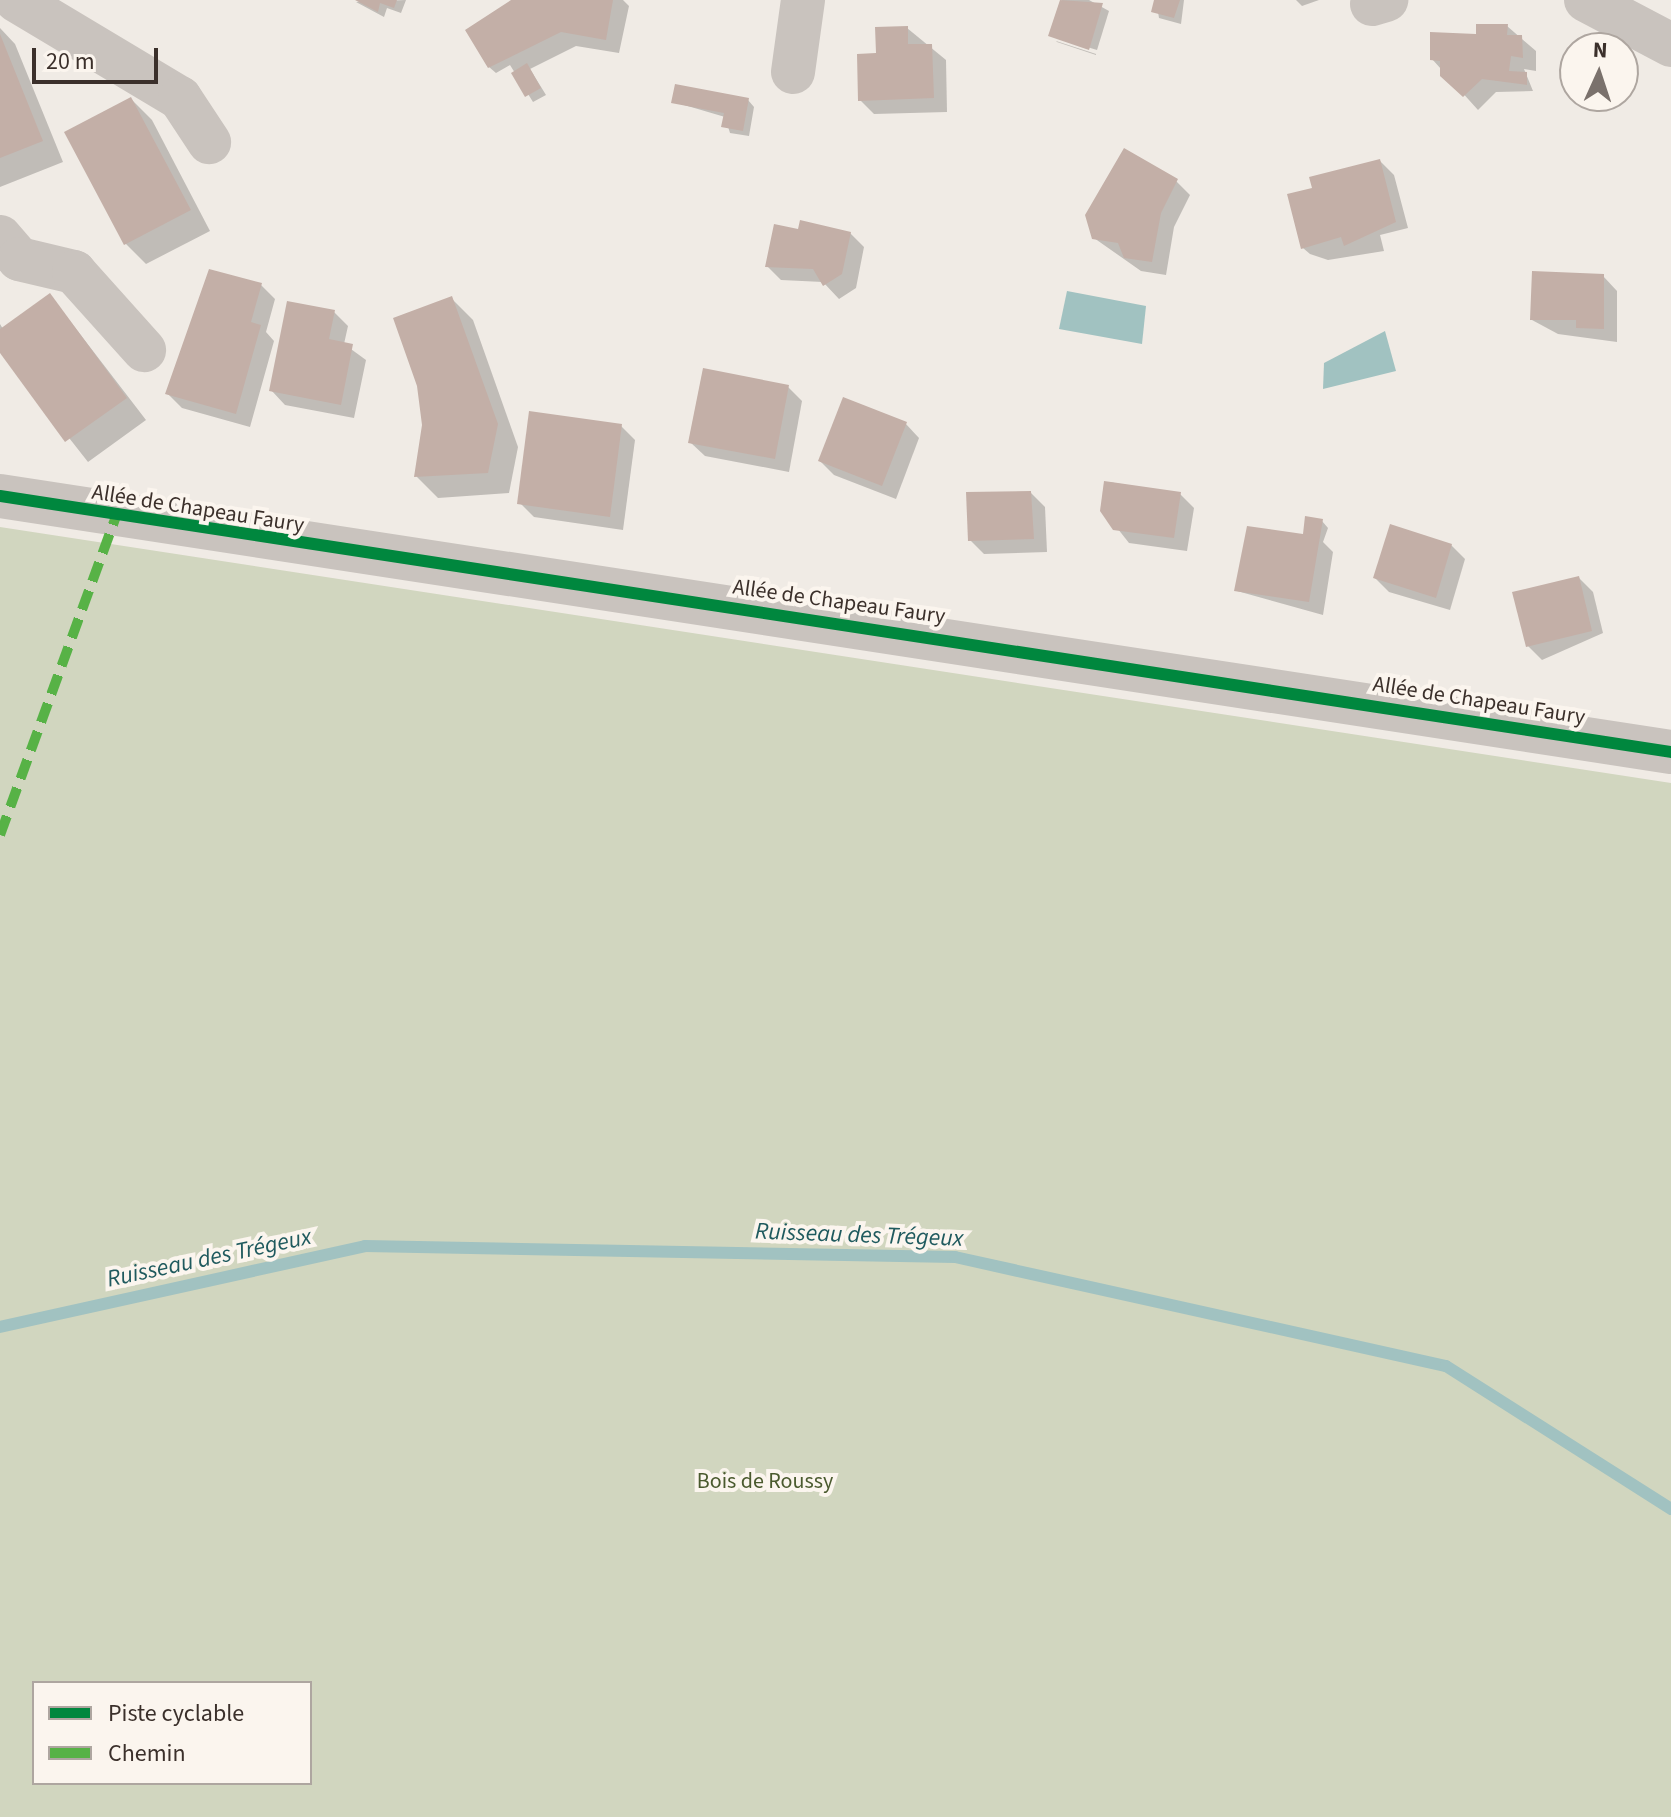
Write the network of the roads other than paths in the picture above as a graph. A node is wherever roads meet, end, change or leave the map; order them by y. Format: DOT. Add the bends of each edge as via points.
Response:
graph roads {
  1 [pos="16,0"];
  2 [pos="803,0"];
  3 [pos="1586,0"];
  4 [pos="1638,14"];
  5 [pos="1671,45"];
  6 [pos="793,72"];
  7 [pos="209,142"];
  8 [pos="0,237"];
  9 [pos="144,350"];
  10 [pos="0,496"];
  11 [pos="1671,752"];
  1 -- 7 [label="street" via="180,98"];
  2 -- 6 [label="street"];
  3 -- 4 [label="street"];
  4 -- 5 [label="street"];
  8 -- 9 [label="street" via="19,259 74,272"];
  10 -- 11 [label="street, Allée de Chapeau Faury"];
}
